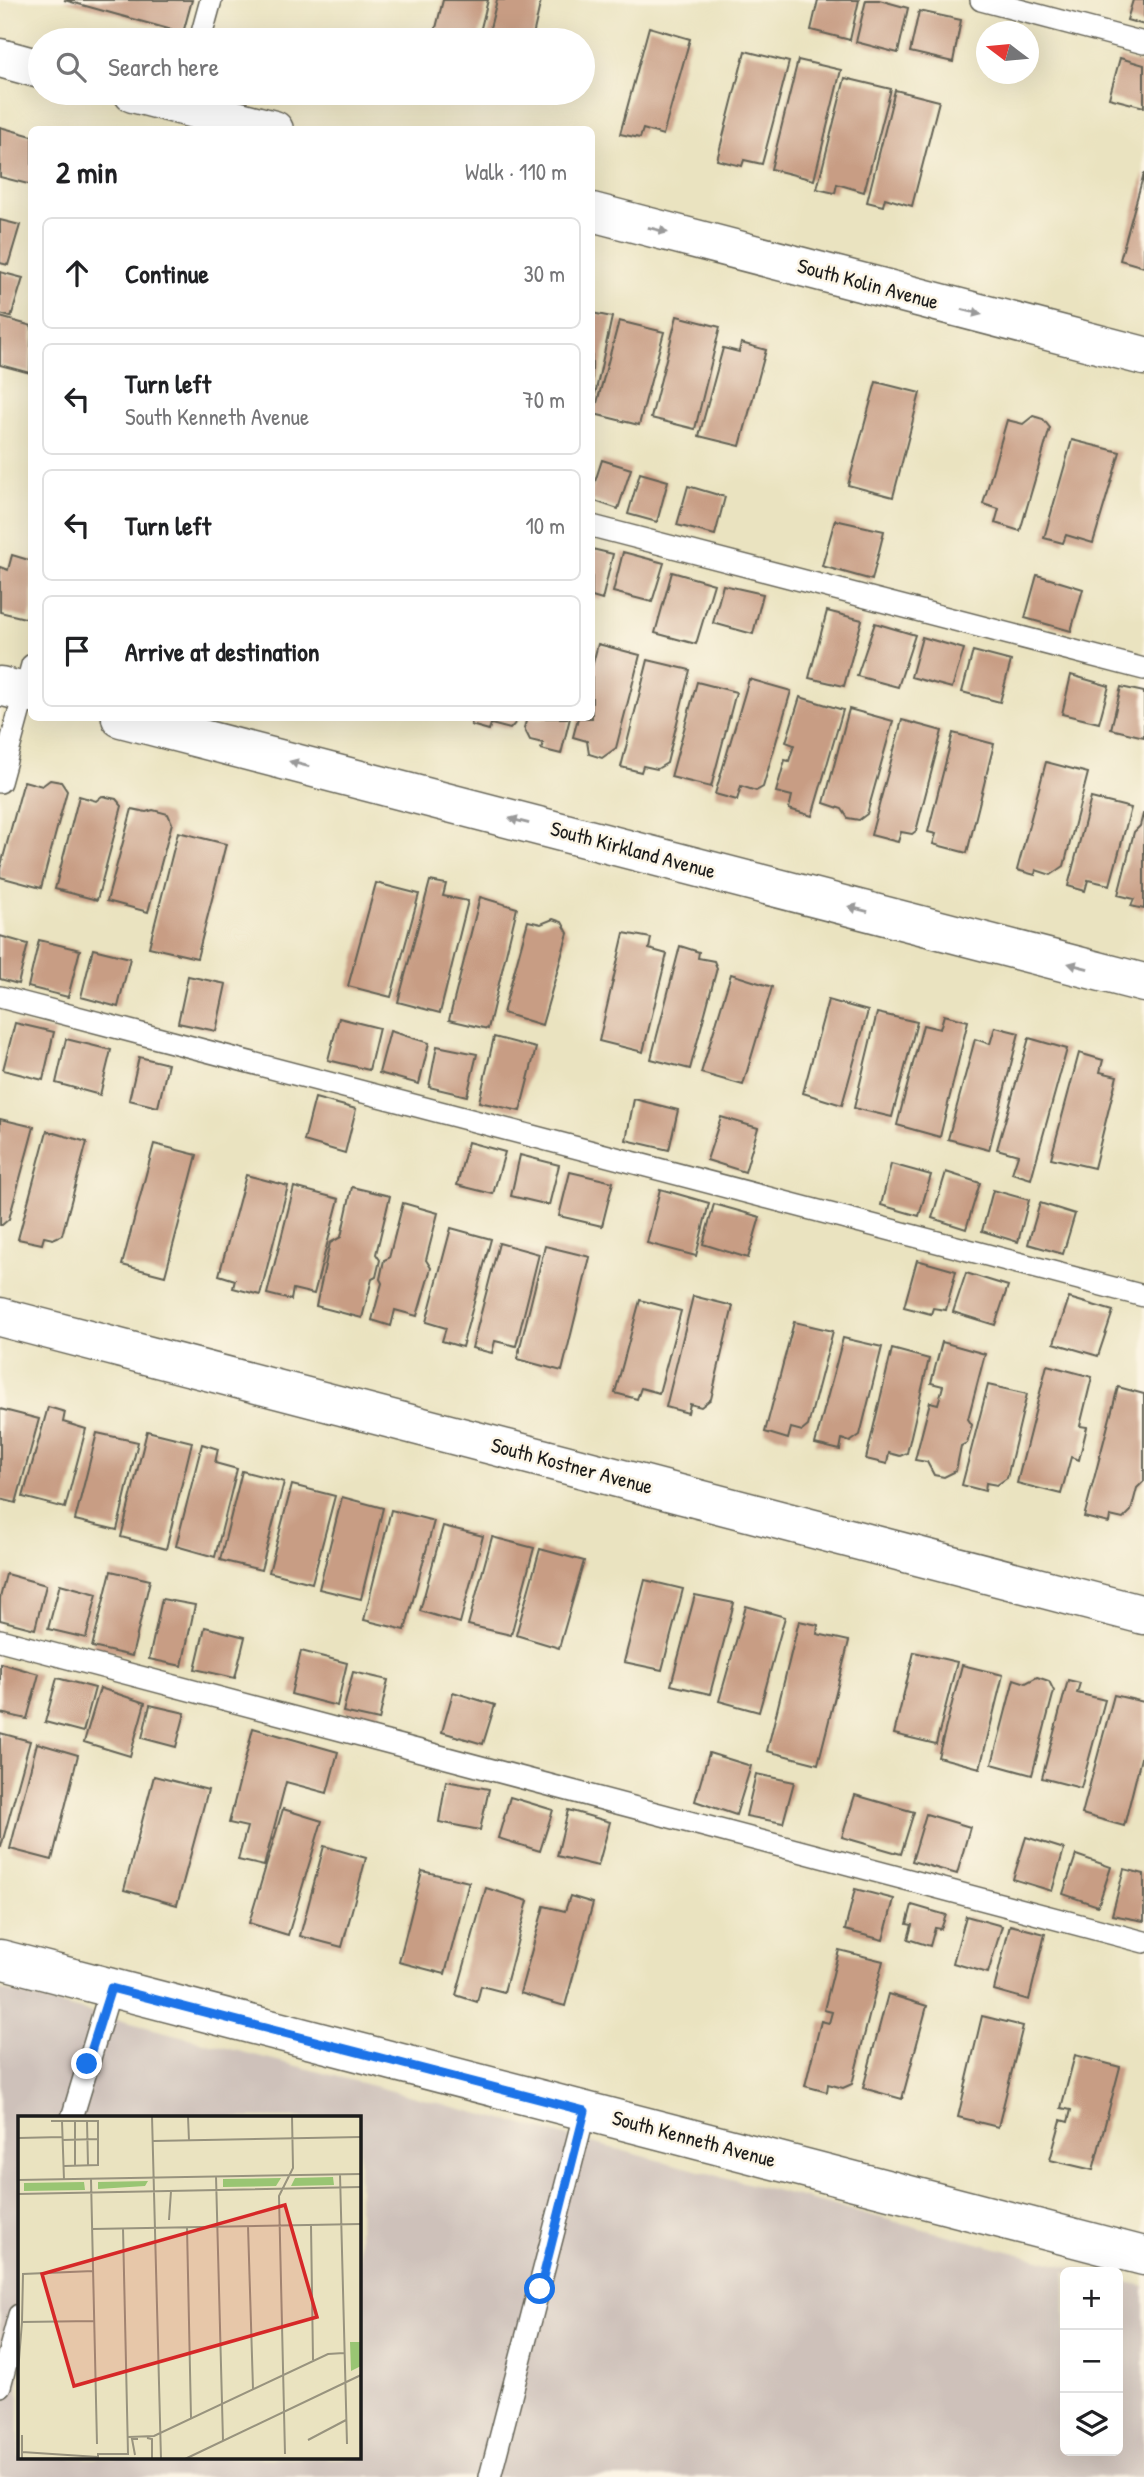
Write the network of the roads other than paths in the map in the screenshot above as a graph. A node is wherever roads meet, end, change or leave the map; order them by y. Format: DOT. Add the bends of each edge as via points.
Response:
graph roads {
  1 [pos="211,0"];
  2 [pos="981,0"];
  3 [pos="203,28"];
  4 [pos="1144,43"];
  5 [pos="0,58"];
  6 [pos="28,66"];
  7 [pos="181,109"];
  8 [pos="256,126"];
  9 [pos="595,213"];
  10 [pos="1144,356"];
  11 [pos="595,527"];
  12 [pos="1144,669"];
  13 [pos="22,684"];
  14 [pos="133,721"];
  15 [pos="0,782"];
  16 [pos="1144,983"];
  17 [pos="0,997"];
  18 [pos="1144,1296"];
  19 [pos="0,1317"];
  20 [pos="1144,1615"];
  21 [pos="0,1640"];
  22 [pos="1144,1942"];
  23 [pos="0,1959"];
  24 [pos="111,1988"];
  25 [pos="585,2111"];
  26 [pos="73,2116"];
  27 [pos="1144,2256"];
  28 [pos="18,2319"];
  29 [pos="0,2386"];
  30 [pos="490,2477"];
  1 -- 3 [label="lane"];
  2 -- 4 [label="lane"];
  5 -- 6 [label="street"];
  7 -- 8 [label="street"];
  9 -- 10 [label="street, South Kolin Avenue, one-way"];
  11 -- 12 [label="lane"];
  13 -- 15 [label="lane"];
  16 -- 14 [label="street, South Kirkland Avenue, one-way"];
  17 -- 18 [label="lane"];
  19 -- 20 [label="street, South Kostner Avenue"];
  21 -- 22 [label="lane"];
  23 -- 24 [label="street, South Kenneth Avenue"];
  24 -- 25 [label="street, South Kenneth Avenue"];
  24 -- 26 [label="lane"];
  25 -- 27 [label="street, South Kenneth Avenue"];
  25 -- 30 [label="lane"];
  28 -- 29 [label="lane"];
}
